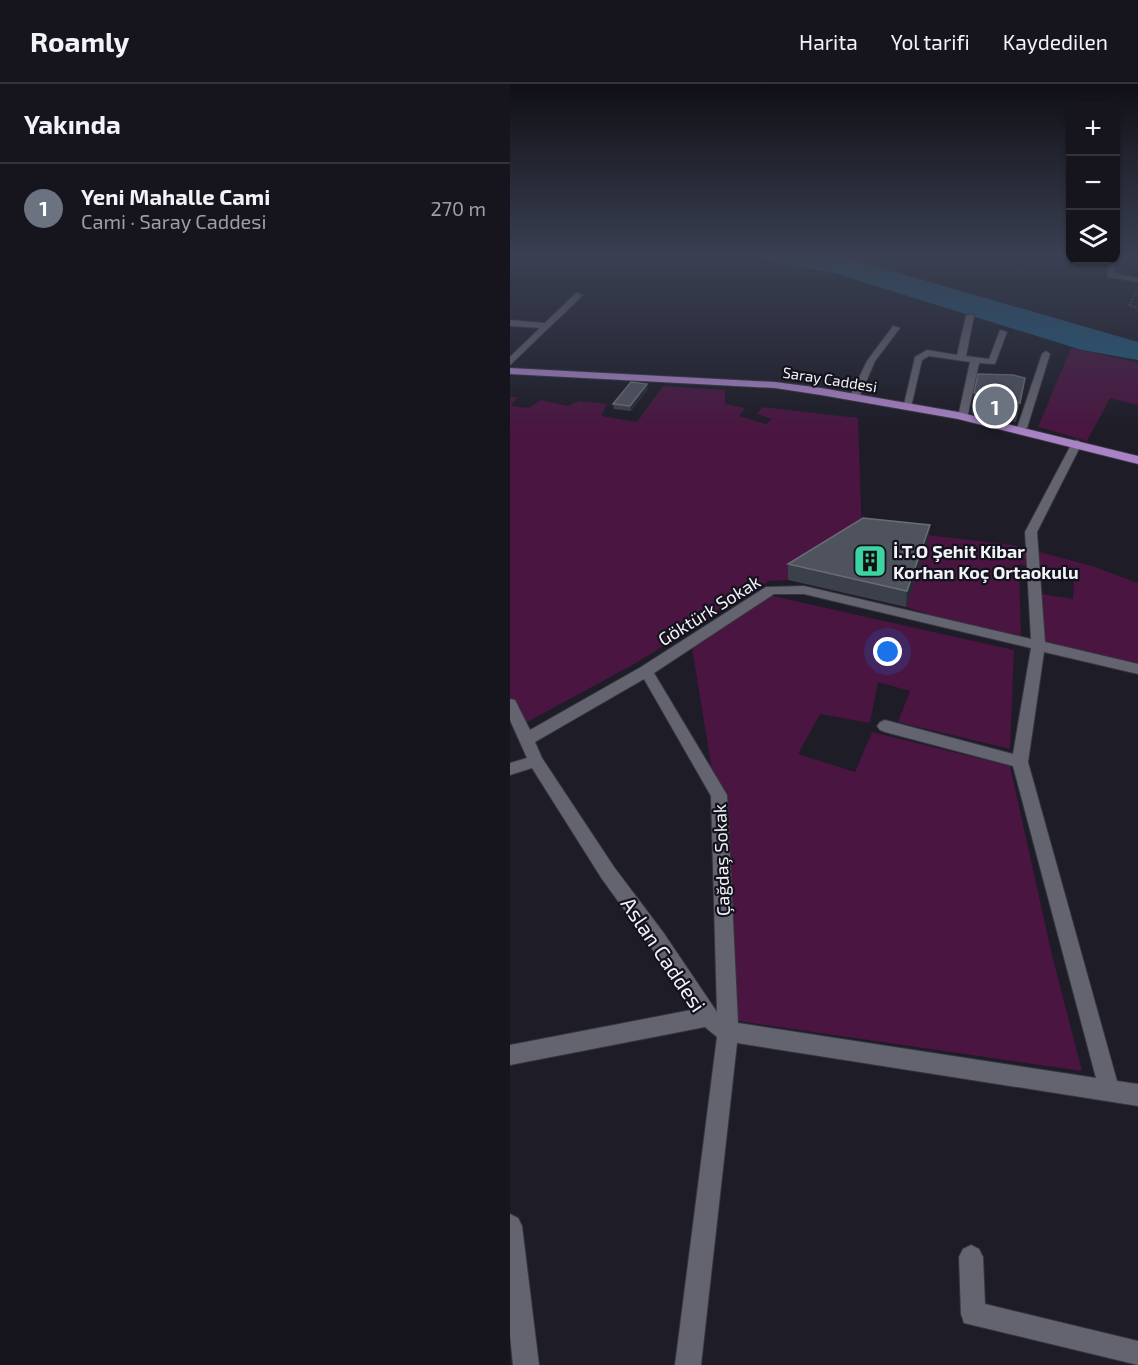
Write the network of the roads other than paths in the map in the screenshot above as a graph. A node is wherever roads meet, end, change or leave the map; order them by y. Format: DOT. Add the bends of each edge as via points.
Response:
graph roads {
  1 [pos="557,316"];
  2 [pos="970,316"];
  3 [pos="510,323"];
  4 [pos="546,326"];
  5 [pos="897,328"];
  6 [pos="1003,332"];
  7 [pos="1046,354"];
  8 [pos="961,358"];
  9 [pos="975,361"];
  10 [pos="510,362"];
  11 [pos="510,371"];
  12 [pos="854,398"];
  13 [pos="906,407"];
  14 [pos="963,417"];
  15 [pos="1022,428"];
  16 [pos="1077,442"];
  17 [pos="1138,460"];
  18 [pos="1038,646"];
  19 [pos="1138,669"];
  20 [pos="646,671"];
  21 [pos="510,704"];
  22 [pos="885,726"];
  23 [pos="527,739"];
  24 [pos="536,761"];
  25 [pos="1020,762"];
  26 [pos="510,769"];
  27 [pos="707,1017"];
  28 [pos="728,1032"];
  29 [pos="510,1055"];
  30 [pos="1109,1089"];
  31 [pos="1138,1095"];
  32 [pos="510,1226"];
  33 [pos="971,1257"];
  34 [pos="1138,1354"];
  35 [pos="526,1365"];
  36 [pos="688,1365"];
  1 -- 4 [label="street"];
  2 -- 8 [label="street"];
  3 -- 4 [label="street"];
  4 -- 10 [label="street"];
  5 -- 12 [label="street" via="871,361"];
  6 -- 9 [label="street" via="992,362"];
  7 -- 15 [label="street"];
  8 -- 9 [label="street"];
  8 -- 13 [label="street" via="927,353 918,359"];
  9 -- 14 [label="street"];
  11 -- 12 [label="main road, Saray Caddesi" via="775,385"];
  12 -- 13 [label="main road, Saray Caddesi"];
  13 -- 14 [label="main road, Saray Caddesi"];
  14 -- 15 [label="main road, Saray Caddesi"];
  15 -- 16 [label="main road, Saray Caddesi"];
  16 -- 17 [label="main road, Saray Caddesi"];
  16 -- 18 [label="street" via="1031,532"];
  18 -- 19 [label="street, Göktürk Sokak"];
  18 -- 20 [label="street, Göktürk Sokak" via="804,590 771,590"];
  18 -- 25 [label="street"];
  20 -- 23 [label="street, Göktürk Sokak"];
  20 -- 28 [label="street, Çağdaş Sokak" via="719,795"];
  21 -- 23 [label="street, Aslan Caddesi"];
  22 -- 25 [label="street"];
  23 -- 24 [label="street, Aslan Caddesi"];
  24 -- 26 [label="street"];
  24 -- 27 [label="street, Aslan Caddesi"];
  25 -- 30 [label="street"];
  27 -- 28 [label="street, Aslan Caddesi"];
  27 -- 29 [label="street"];
  28 -- 30 [label="street"];
  28 -- 36 [label="street"];
  30 -- 31 [label="street"];
  32 -- 35 [label="street"];
  33 -- 34 [label="street" via="973,1314"];
}
